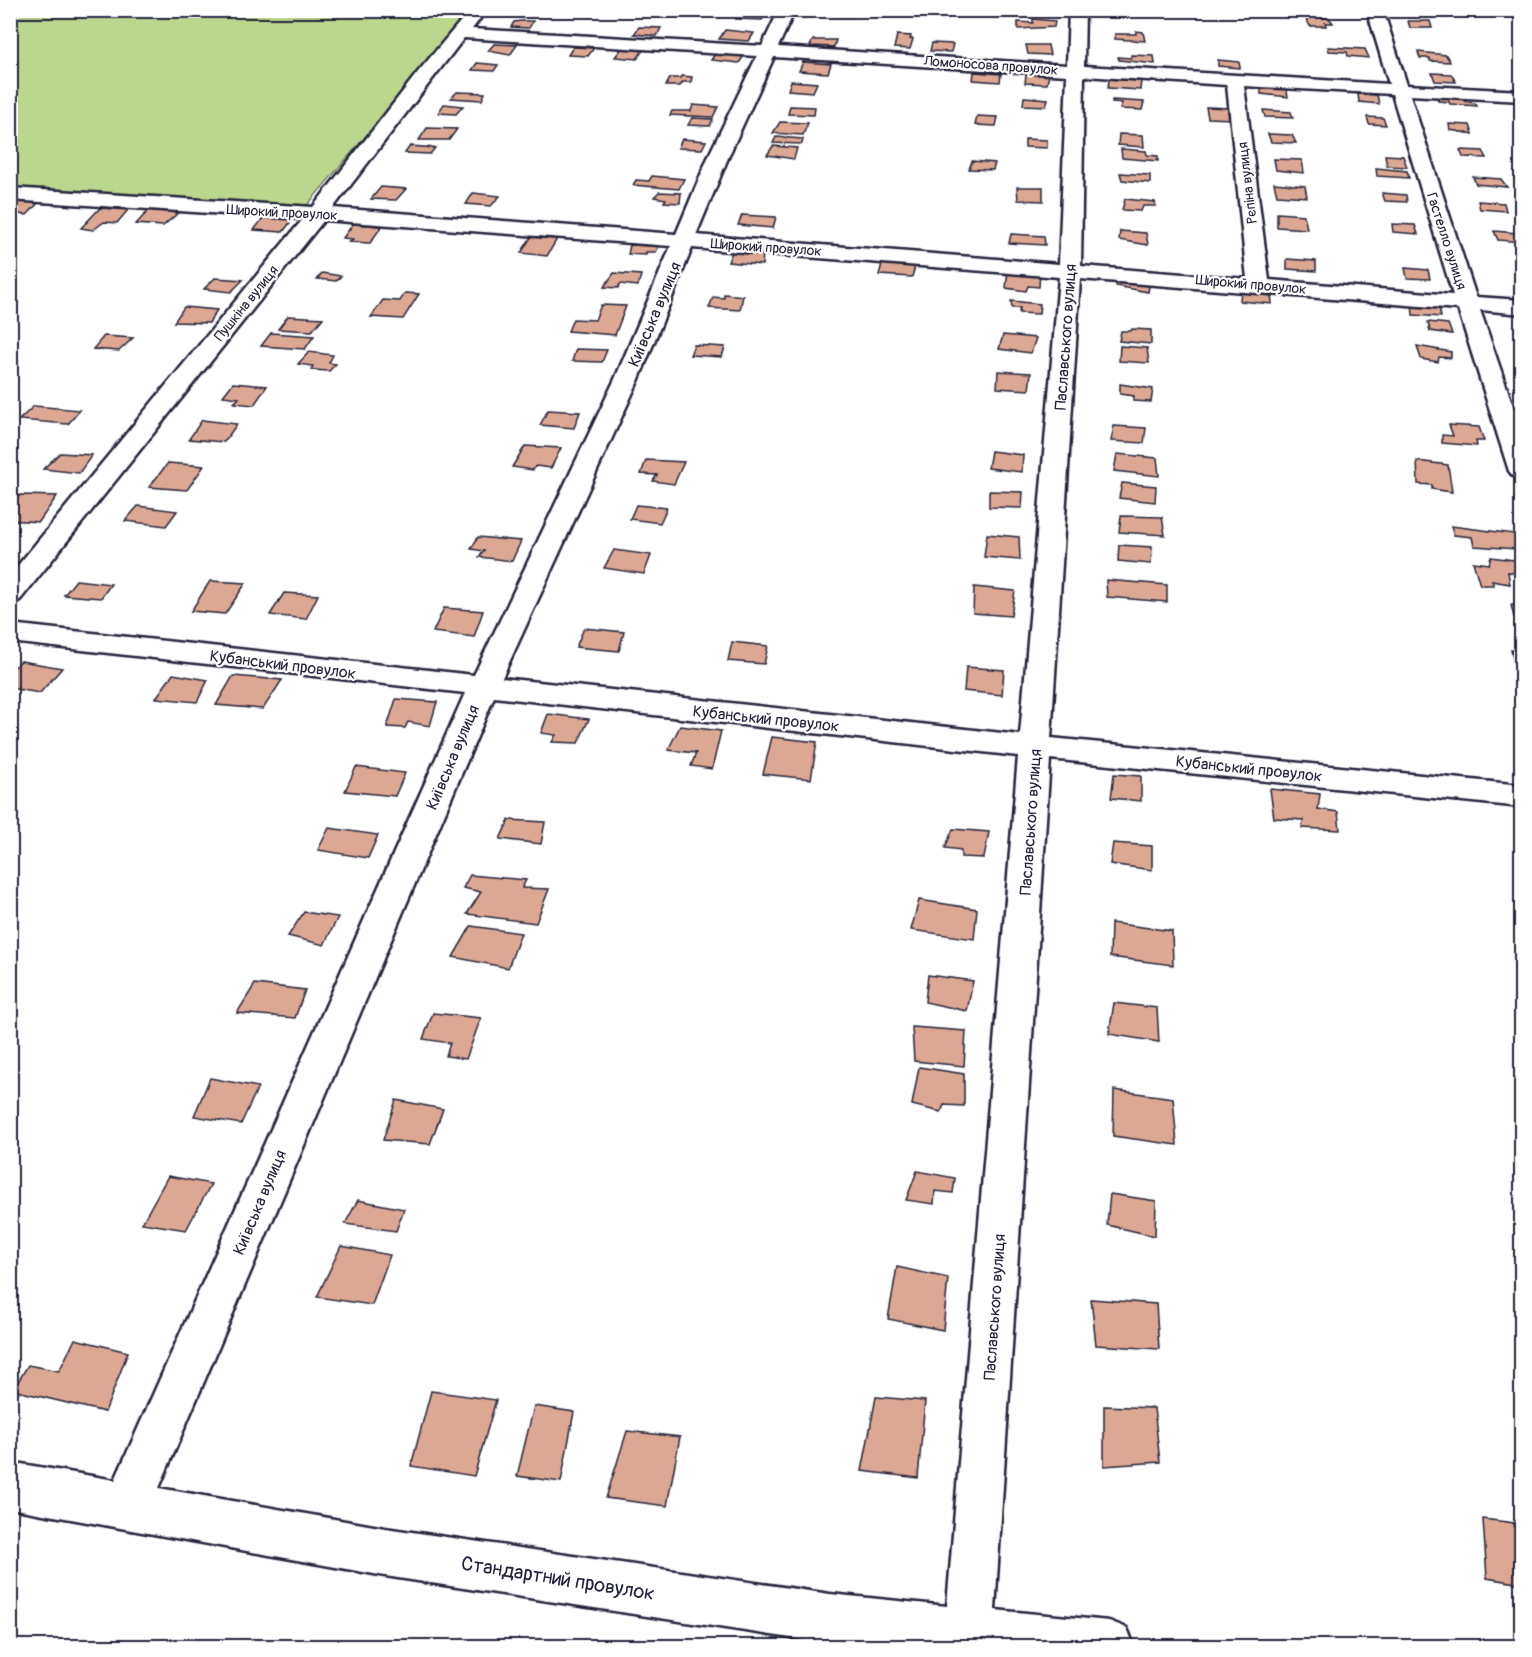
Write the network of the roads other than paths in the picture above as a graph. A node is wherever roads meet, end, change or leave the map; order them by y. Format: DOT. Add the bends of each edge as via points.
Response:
graph roads {
  1 [pos="479,10"];
  2 [pos="787,10"];
  3 [pos="1077,10"];
  4 [pos="1375,10"];
  5 [pos="460,33"];
  6 [pos="769,51"];
  7 [pos="1075,70"];
  8 [pos="1235,81"];
  9 [pos="1401,90"];
  10 [pos="1521,96"];
  11 [pos="10,194"];
  12 [pos="318,214"];
  13 [pos="685,241"];
  14 [pos="1070,270"];
  15 [pos="1259,285"];
  16 [pos="1466,303"];
  17 [pos="1521,307"];
  18 [pos="1521,471"];
  19 [pos="10,594"];
  20 [pos="10,633"];
  21 [pos="483,687"];
  22 [pos="1035,747"];
  23 [pos="1521,796"];
  24 [pos="10,1485"];
  25 [pos="127,1507"];
  26 [pos="969,1633"];
  27 [pos="1109,1647"];
  1 -- 5 [label="street, Пушкіна вулиця"];
  2 -- 6 [label="street, Київська вулиця"];
  3 -- 7 [label="street, Паславського вулиця"];
  4 -- 9 [label="street, Гастелло вулиця"];
  5 -- 6 [label="street, Ломоносова провулок"];
  5 -- 12 [label="street, Пушкіна вулиця"];
  6 -- 7 [label="street, Ломоносова провулок"];
  6 -- 13 [label="street, Київська вулиця" via="720,153"];
  7 -- 8 [label="street, Ломоносова провулок"];
  7 -- 14 [label="street, Паславського вулиця"];
  8 -- 9 [label="street, Ломоносова провулок"];
  8 -- 15 [label="street, Рєпіна вулиця"];
  9 -- 10 [label="street, Ломоносова провулок"];
  9 -- 16 [label="street, Гастелло вулиця"];
  11 -- 12 [label="street, Широкий провулок"];
  12 -- 13 [label="street, Широкий провулок"];
  12 -- 19 [label="street, Пушкіна вулиця"];
  13 -- 14 [label="street, Широкий провулок"];
  13 -- 21 [label="street, Київська вулиця" via="627,379"];
  14 -- 15 [label="street, Широкий провулок"];
  14 -- 22 [label="street, Паславського вулиця"];
  15 -- 16 [label="street, Широкий провулок"];
  16 -- 17 [label="street, Широкий провулок"];
  16 -- 18 [label="street, Гастелло вулиця"];
  20 -- 21 [label="street, Кубанський провулок"];
  21 -- 22 [label="street, Кубанський провулок"];
  21 -- 25 [label="street, Київська вулиця"];
  22 -- 23 [label="street, Кубанський провулок"];
  22 -- 26 [label="street, Паславського вулиця"];
  24 -- 25 [label="street, Стандартний провулок"];
  25 -- 26 [label="street, Стандартний провулок" via="385,1552 818,1617"];
  26 -- 27 [label="street, Стандартний провулок"];
}
